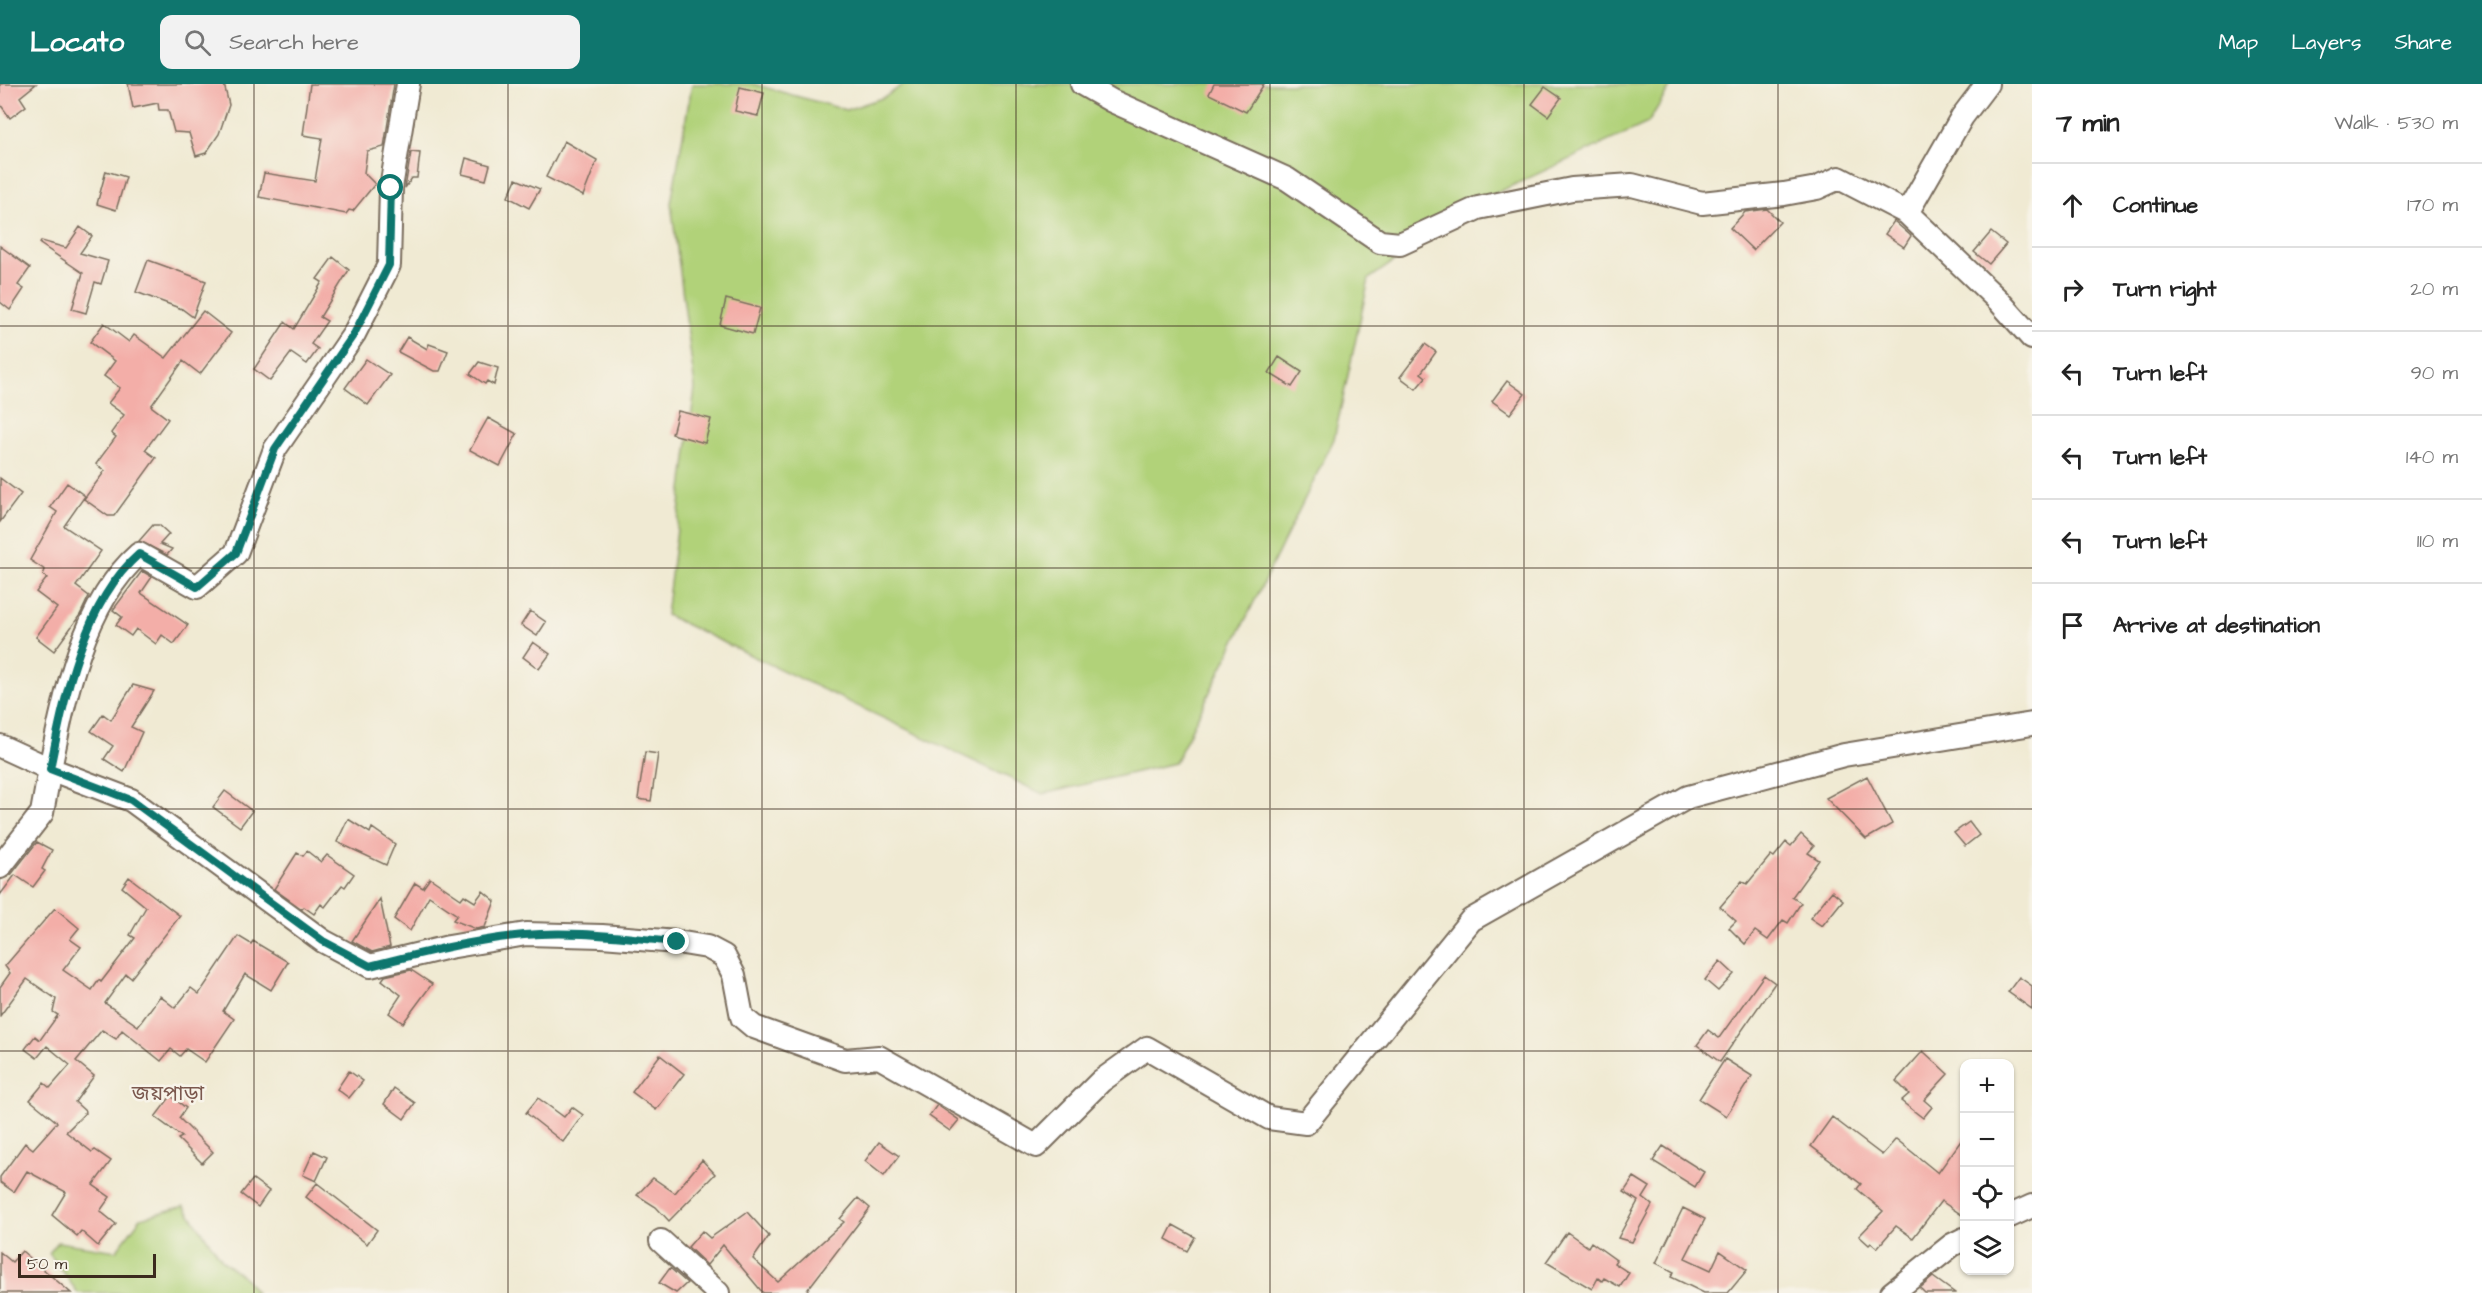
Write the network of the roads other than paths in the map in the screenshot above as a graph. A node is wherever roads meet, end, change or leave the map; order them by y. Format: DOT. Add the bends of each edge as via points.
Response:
graph roads {
  1 [pos="408,84"];
  2 [pos="1082,84"];
  3 [pos="1987,84"];
  4 [pos="1906,213"];
  5 [pos="2032,338"];
  6 [pos="2032,724"];
  7 [pos="0,746"];
  8 [pos="50,769"];
  9 [pos="0,867"];
  10 [pos="2032,1206"];
  11 [pos="2014,1214"];
  12 [pos="661,1241"];
  13 [pos="1960,1241"];
  14 [pos="718,1293"];
  15 [pos="1892,1293"];
  1 -- 8 [label="street" via="391,188 389,265 359,324 275,449 236,553 197,587 139,554 121,569 83,640 65,694"];
  2 -- 4 [label="street" via="1287,179 1380,242 1400,244 1478,208 1572,189 1632,185 1702,203 1817,188 1839,178"];
  3 -- 4 [label="street" via="1962,117"];
  4 -- 5 [label="street" via="1998,300"];
  6 -- 8 [label="street" via="1844,755 1688,797 1471,920 1306,1124 1269,1118 1147,1048 1101,1081 1036,1146 879,1057 845,1060 754,1027 742,1017 734,975 724,956 708,947 602,936 526,934 370,966 323,941 131,800"];
  7 -- 8 [label="street"];
  8 -- 9 [label="street" via="42,813"];
  10 -- 11 [label="street"];
  12 -- 14 [label="street"];
  13 -- 15 [label="street"];
}
